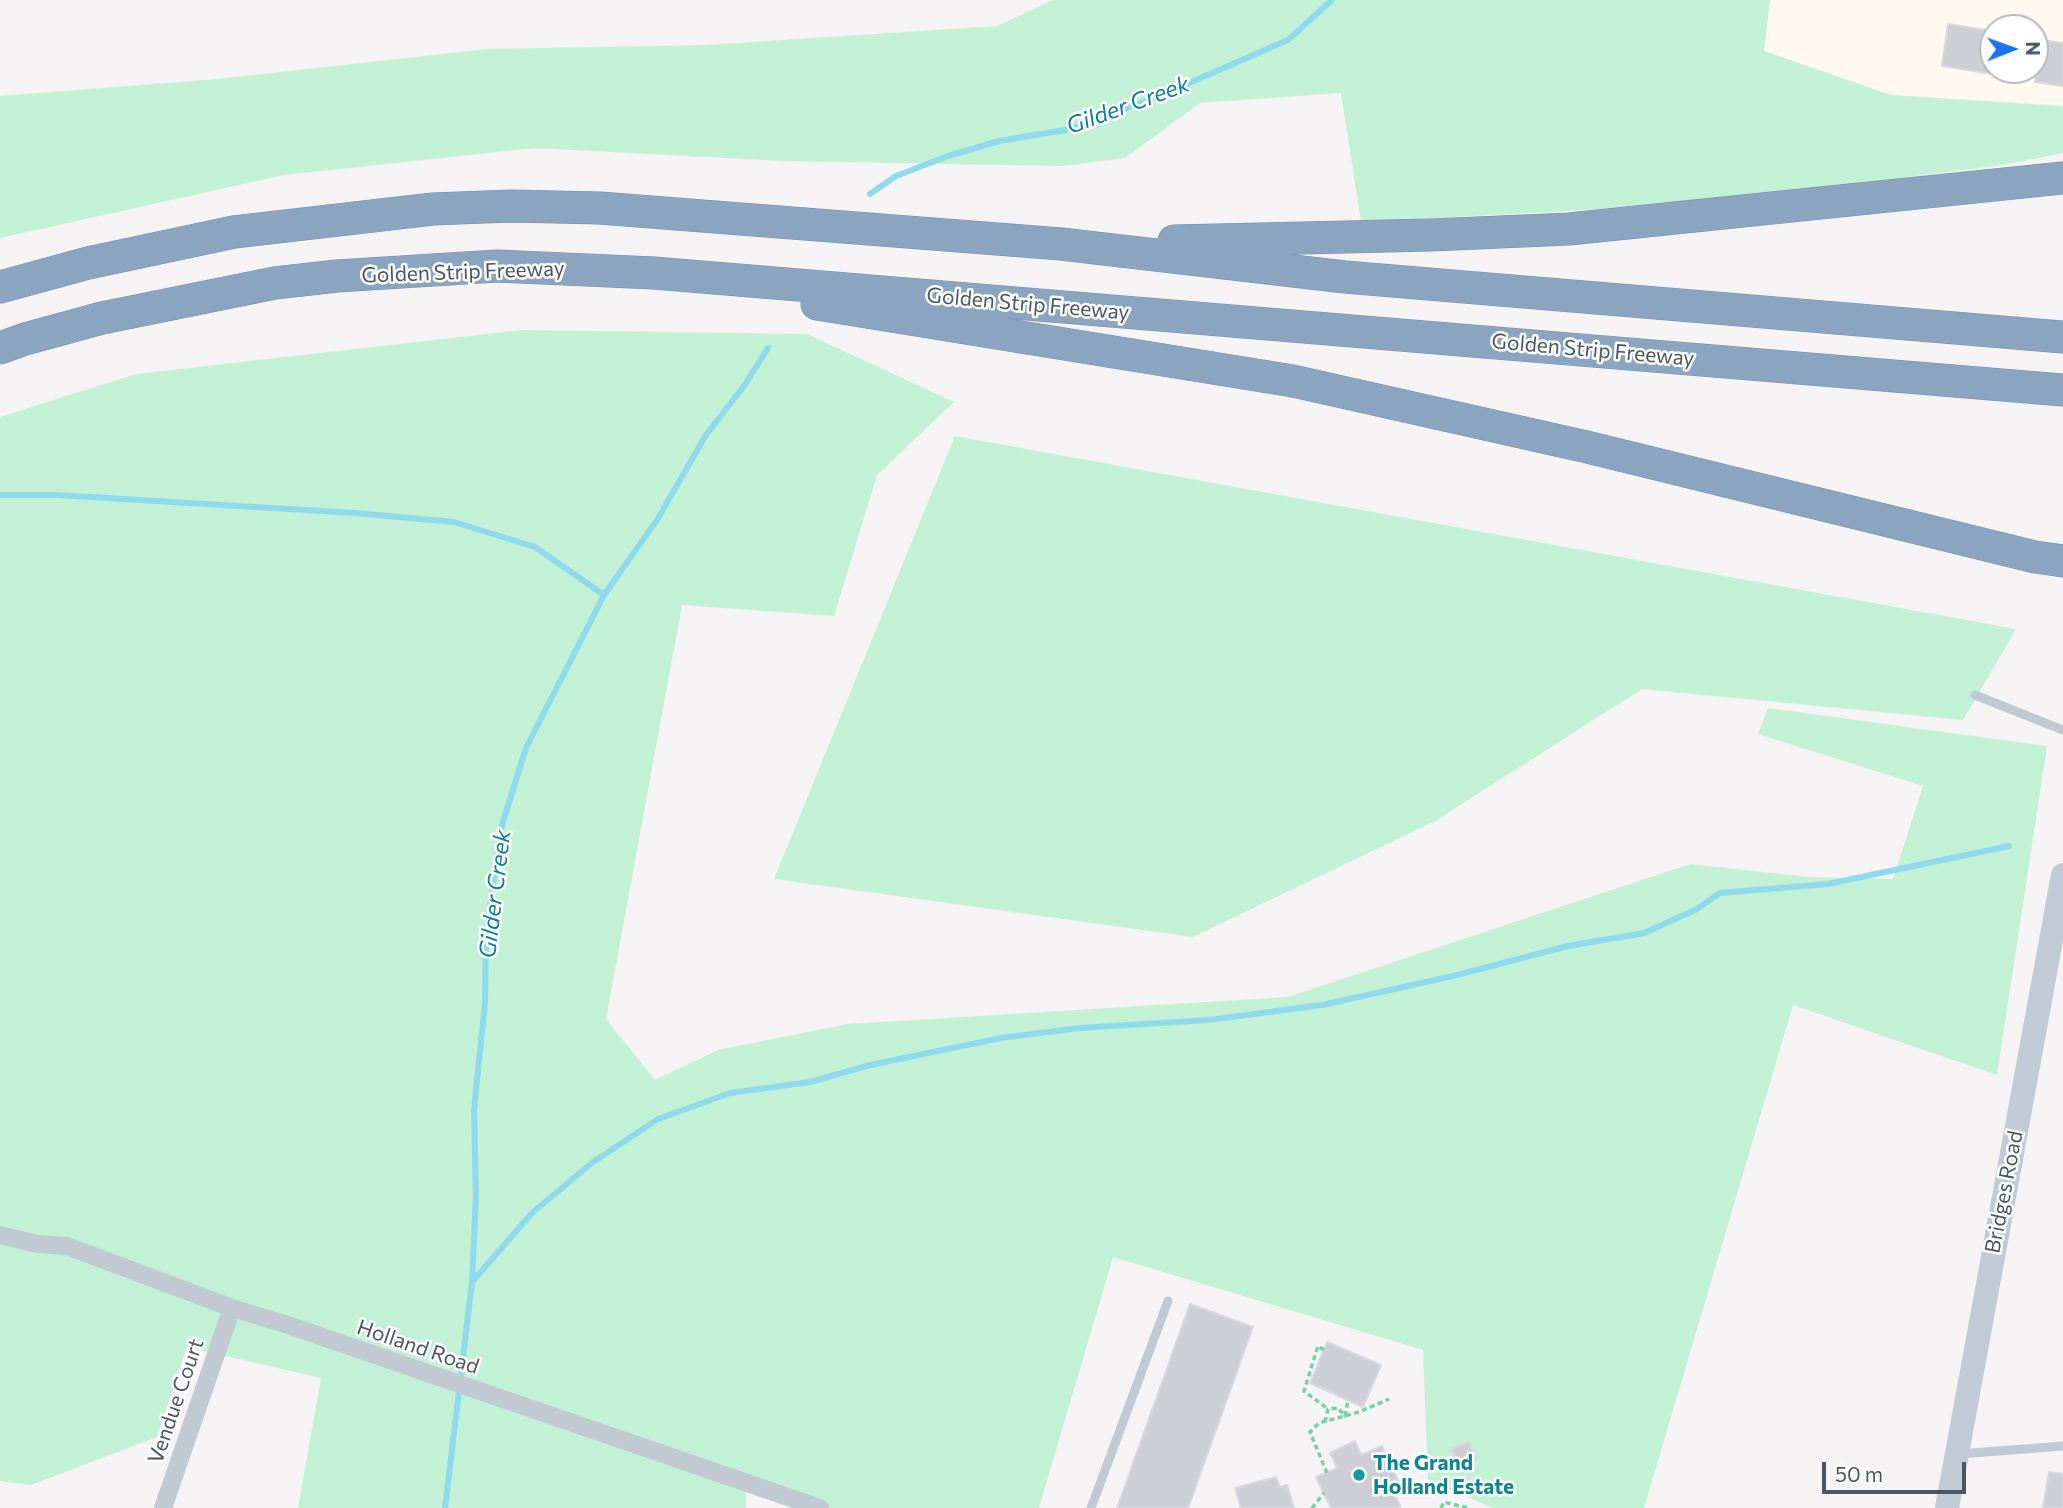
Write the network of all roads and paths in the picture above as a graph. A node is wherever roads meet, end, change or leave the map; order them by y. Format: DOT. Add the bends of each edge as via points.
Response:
graph roads {
  1 [pos="2063,178"];
  2 [pos="1061,244"];
  3 [pos="654,273"];
  4 [pos="0,287"];
  5 [pos="2063,337"];
  6 [pos="0,348"];
  7 [pos="2063,390"];
  8 [pos="2063,561"];
  9 [pos="1975,695"];
  10 [pos="2063,730"];
  11 [pos="2062,884"];
  12 [pos="2059,923"];
  13 [pos="0,1235"];
  14 [pos="1168,1301"];
  15 [pos="232,1308"];
  16 [pos="1324,1350"];
  17 [pos="1389,1399"];
  18 [pos="1348,1400"];
  19 [pos="1328,1409"];
  20 [pos="1345,1416"];
  21 [pos="1325,1422"];
  22 [pos="2063,1446"];
  23 [pos="1956,1454"];
  24 [pos="1327,1473"];
  25 [pos="1324,1493"];
  26 [pos="163,1508"];
  27 [pos="820,1508"];
  28 [pos="1091,1508"];
  29 [pos="1312,1508"];
  30 [pos="1441,1508"];
  31 [pos="1468,1508"];
  32 [pos="1947,1508"];
  1 -- 2 [label="highway" via="1569,229"];
  2 -- 4 [label="highway" via="600,208 433,209 234,232 88,262"];
  2 -- 5 [label="highway" via="1345,277"];
  3 -- 6 [label="highway, Golden Strip Freeway" via="498,267 275,283 156,306"];
  3 -- 7 [label="highway, Golden Strip Freeway"];
  3 -- 8 [label="highway" via="876,315 1293,381"];
  9 -- 10 [label="lane"];
  11 -- 12 [label="main road, Bridges Road"];
  12 -- 23 [label="main road, Bridges Road"];
  13 -- 15 [label="street, Holland Road" via="67,1246"];
  14 -- 28 [label="lane"];
  15 -- 26 [label="street, Vendue Court"];
  15 -- 27 [label="street, Holland Road"];
  16 -- 19 [label="path" via="1318,1346 1304,1391"];
  17 -- 20 [label="path"];
  18 -- 20 [label="path"];
  19 -- 20 [label="path" via="1338,1408"];
  19 -- 21 [label="path"];
  20 -- 21 [label="path"];
  21 -- 24 [label="path" via="1310,1432"];
  22 -- 23 [label="lane"];
  23 -- 32 [label="main road, Bridges Road"];
  25 -- 29 [label="path"];
  30 -- 31 [label="path" via="1444,1502"];
}
